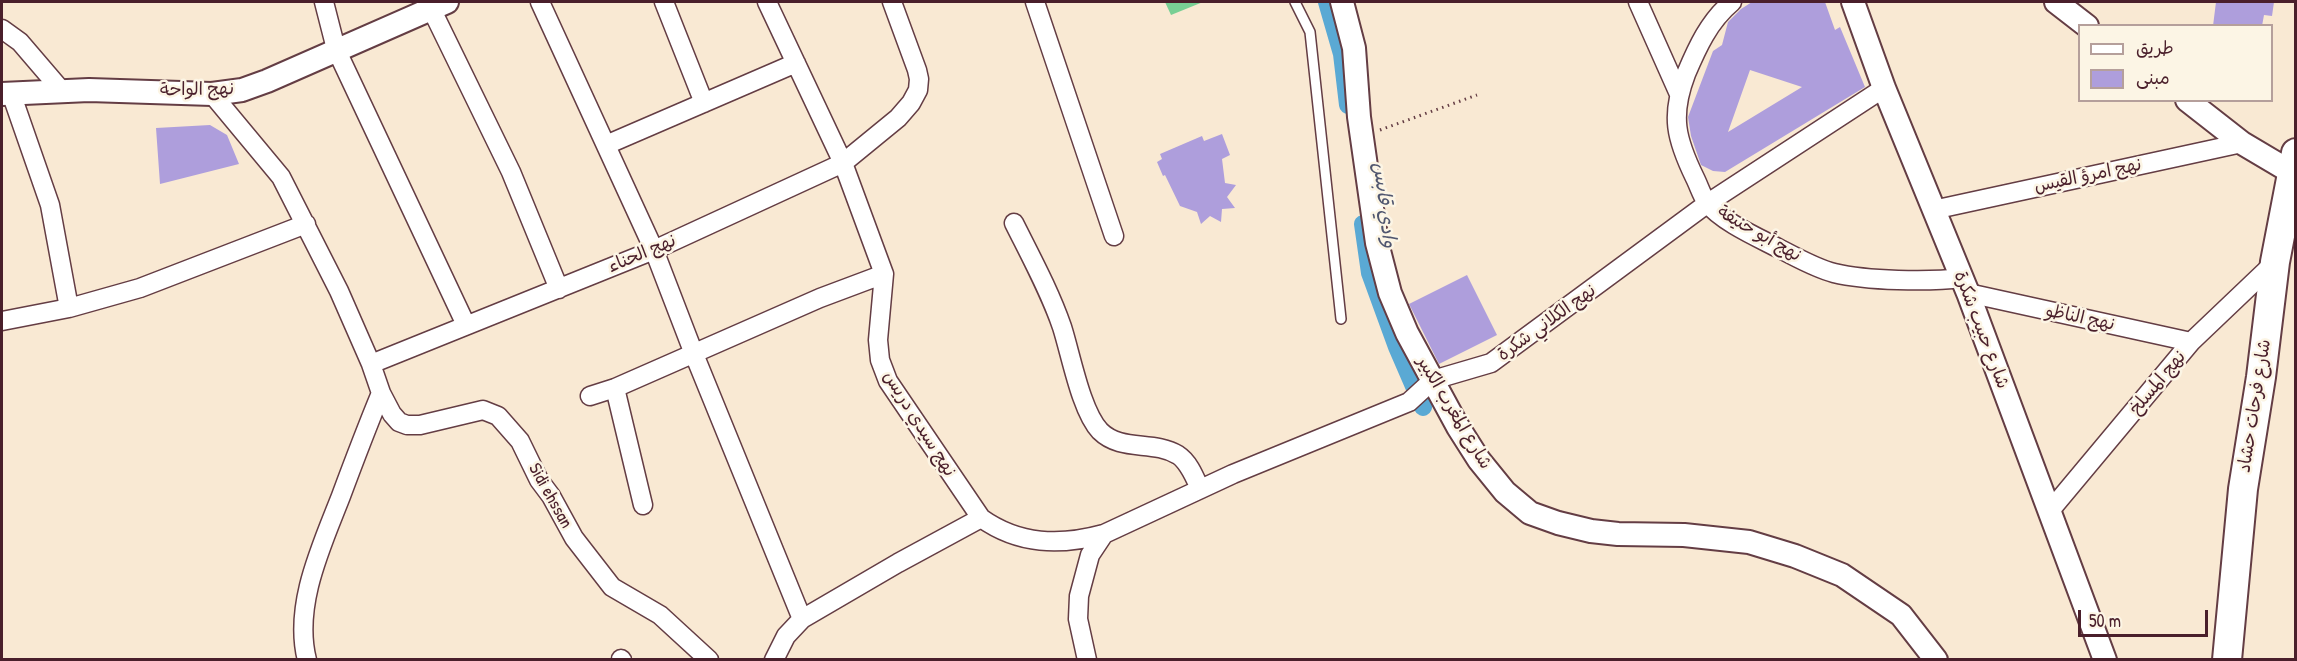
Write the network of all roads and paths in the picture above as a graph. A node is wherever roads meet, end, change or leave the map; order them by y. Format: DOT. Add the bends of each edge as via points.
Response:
graph roads {
  1 [pos="324,2"];
  2 [pos="540,2"];
  3 [pos="664,2"];
  4 [pos="766,2"];
  5 [pos="892,2"];
  6 [pos="1035,2"];
  7 [pos="1295,2"];
  8 [pos="1342,2"];
  9 [pos="1638,2"];
  10 [pos="1731,2"];
  11 [pos="1853,2"];
  12 [pos="2056,2"];
  13 [pos="435,4"];
  14 [pos="2084,24"];
  15 [pos="2,29"];
  16 [pos="336,49"];
  17 [pos="796,63"];
  18 [pos="1884,88"];
  19 [pos="62,91"];
  20 [pos="1679,93"];
  21 [pos="6,94"];
  22 [pos="212,94"];
  23 [pos="1477,95"];
  24 [pos="2190,102"];
  25 [pos="704,103"];
  26 [pos="1362,136"];
  27 [pos="2242,143"];
  28 [pos="606,146"];
  29 [pos="843,163"];
  30 [pos="2294,167"];
  31 [pos="1708,203"];
  32 [pos="1933,210"];
  33 [pos="1014,223"];
  34 [pos="306,224"];
  35 [pos="1114,236"];
  36 [pos="654,250"];
  37 [pos="2275,261"];
  38 [pos="885,274"];
  39 [pos="1965,286"];
  40 [pos="559,289"];
  41 [pos="69,308"];
  42 [pos="1341,319"];
  43 [pos="2,321"];
  44 [pos="466,325"];
  45 [pos="2191,342"];
  46 [pos="694,354"];
  47 [pos="371,364"];
  48 [pos="1433,380"];
  49 [pos="615,388"];
  50 [pos="381,393"];
  51 [pos="590,396"];
  52 [pos="1200,489"];
  53 [pos="643,505"];
  54 [pos="2049,512"];
  55 [pos="981,518"];
  56 [pos="1104,534"];
  57 [pos="802,619"];
  58 [pos="307,660"];
  59 [pos="709,660"];
  60 [pos="774,660"];
  61 [pos="1087,660"];
  62 [pos="1936,660"];
  63 [pos="2105,660"];
  64 [pos="2227,660"];
  1 -- 16 [label="street"];
  2 -- 28 [label="street"];
  3 -- 25 [label="street"];
  4 -- 17 [label="street, نهج سيدي دريس"];
  5 -- 29 [label="street, نهج الحناء" via="919,79 918,90 898,118"];
  6 -- 35 [label="street"];
  7 -- 42 [label="lane" via="1310,32"];
  8 -- 26 [label="street, شارع المغرب الكبير" via="1354,48"];
  9 -- 20 [label="street"];
  10 -- 20 [label="street, نهج أبو حنيفة" via="1698,44"];
  11 -- 18 [label="street, شارع حبيب شكرة"];
  12 -- 14 [label="street"];
  13 -- 16 [label="street, نهج الواحة"];
  13 -- 40 [label="street"];
  15 -- 19 [label="street" via="20,42"];
  16 -- 22 [label="street, نهج الواحة" via="250,87"];
  16 -- 44 [label="street"];
  17 -- 25 [label="street"];
  17 -- 29 [label="street, نهج سيدي دريس"];
  18 -- 31 [label="street, نهج الكلاني شكرة"];
  18 -- 32 [label="street, شارع حبيب شكرة"];
  19 -- 21 [label="street, نهج الواحة"];
  19 -- 22 [label="street, نهج الواحة"];
  20 -- 31 [label="street, نهج أبو حنيفة" via="1675,120 1678,139"];
  21 -- 41 [label="street" via="50,204"];
  22 -- 34 [label="street, Sidi ehssan" via="281,177"];
  23 -- 26 [label="path"];
  24 -- 27 [label="street"];
  25 -- 28 [label="street"];
  26 -- 48 [label="street, شارع المغرب الكبير" via="1377,243 1390,293"];
  27 -- 30 [label="street"];
  27 -- 32 [label="street, نهج امرؤ القيس"];
  28 -- 36 [label="street"];
  29 -- 36 [label="street, نهج الحناء"];
  29 -- 38 [label="street, نهج سيدي دريس"];
  30 -- 37 [label="main road, شارع فرحات حشاد"];
  31 -- 39 [label="street, نهج أبو حنيفة" via="1756,236 1834,273"];
  31 -- 48 [label="street, نهج الكلاني شكرة" via="1491,363"];
  32 -- 39 [label="street, شارع حبيب شكرة"];
  33 -- 52 [label="street" via="1062,326 1083,399 1098,429 1119,443 1178,455"];
  34 -- 41 [label="street" via="140,288"];
  34 -- 47 [label="street, Sidi ehssan"];
  36 -- 40 [label="street, نهج الحناء"];
  36 -- 46 [label="street"];
  37 -- 45 [label="street, نهج المسلخ"];
  37 -- 64 [label="main road, شارع فرحات حشاد" via="2243,489"];
  38 -- 46 [label="street"];
  38 -- 55 [label="street, نهج سيدي دريس" via="878,340 888,381"];
  39 -- 45 [label="street, نهج الناظو"];
  39 -- 54 [label="street, شارع حبيب شكرة"];
  40 -- 44 [label="street, نهج الحناء"];
  41 -- 43 [label="street"];
  44 -- 47 [label="street, نهج الحناء"];
  45 -- 54 [label="street, نهج المسلخ"];
  46 -- 49 [label="street"];
  46 -- 57 [label="street"];
  47 -- 50 [label="street, Sidi ehssan"];
  48 -- 52 [label="street, نهج الكلاني شكرة" via="1409,402"];
  48 -- 62 [label="street, شارع المغرب الكبير" via="1479,460 1505,492 1530,513 1591,531 1749,542 1795,556 1842,575 1901,615"];
  49 -- 51 [label="street"];
  49 -- 53 [label="street"];
  50 -- 58 [label="street" via="318,556 304,625"];
  50 -- 59 [label="street, Sidi ehssan" via="392,414 407,425 483,410 498,416 520,441 574,538 612,587 660,615"];
  52 -- 56 [label="street, نهج الكلاني شكرة"];
  54 -- 63 [label="street, شارع حبيب شكرة"];
  55 -- 56 [label="street, نهج سيدي دريس" via="996,529 1038,541 1081,540"];
  55 -- 57 [label="street"];
  56 -- 61 [label="street" via="1090,555 1079,596 1078,619"];
  57 -- 60 [label="street" via="786,636"];
}
